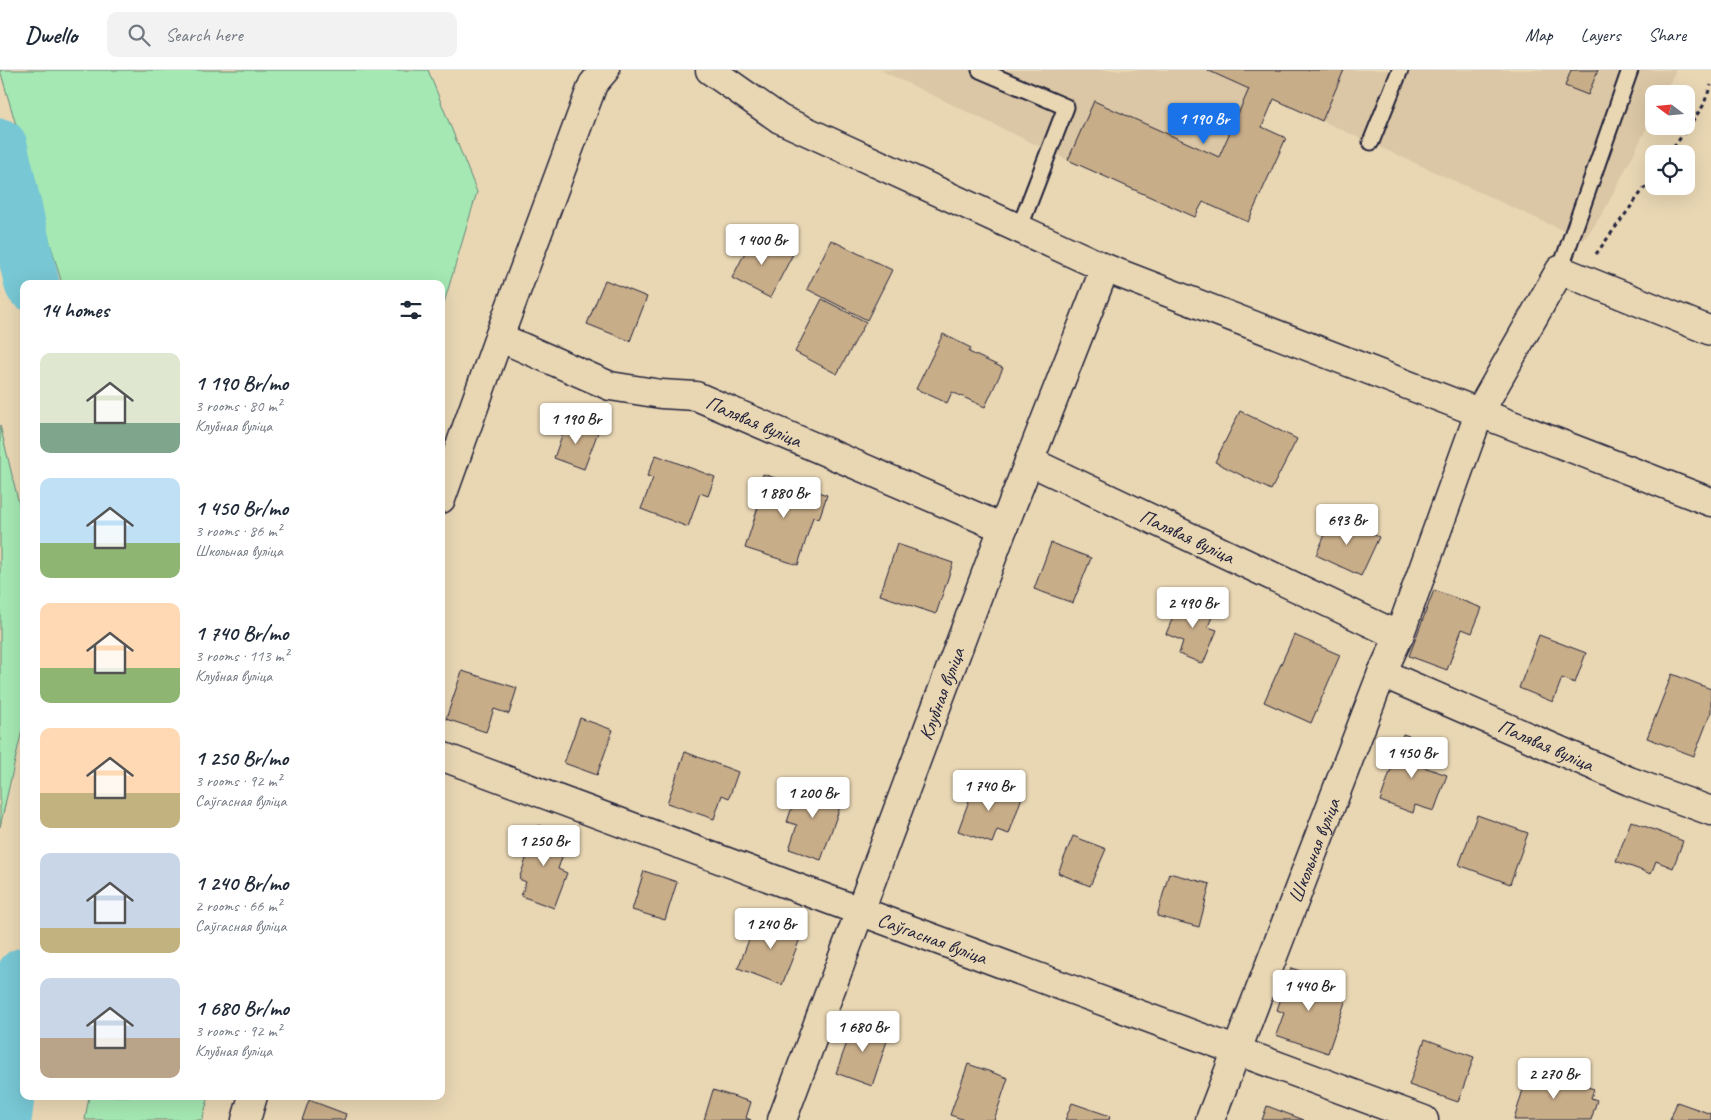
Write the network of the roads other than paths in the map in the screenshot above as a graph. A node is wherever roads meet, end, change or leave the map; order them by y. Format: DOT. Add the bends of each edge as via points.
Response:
graph roads {
  1 [pos="606,70"];
  2 [pos="710,70"];
  3 [pos="980,70"];
  4 [pos="1400,70"];
  5 [pos="1630,70"];
  6 [pos="1000,74"];
  7 [pos="1371,142"];
  8 [pos="1019,228"];
  9 [pos="1105,268"];
  10 [pos="1570,273"];
  11 [pos="1711,331"];
  12 [pos="499,336"];
  13 [pos="1480,412"];
  14 [pos="1029,461"];
  15 [pos="445,488"];
  16 [pos="1711,502"];
  17 [pos="1004,528"];
  18 [pos="1399,636"];
  19 [pos="1382,673"];
  20 [pos="445,757"];
  21 [pos="1711,811"];
  22 [pos="859,912"];
  23 [pos="1237,1051"];
  24 [pos="252,1100"];
  25 [pos="246,1120"];
  26 [pos="782,1120"];
  27 [pos="1210,1120"];
  28 [pos="1424,1120"];
  1 -- 12 [label="street" via="593,84"];
  2 -- 8 [label="street" via="780,119"];
  3 -- 6 [label="lane"];
  4 -- 7 [label="lane"];
  5 -- 10 [label="lane"];
  6 -- 8 [label="lane" via="1066,107"];
  8 -- 9 [label="street"];
  9 -- 13 [label="street"];
  9 -- 14 [label="street, Клубная вуліца"];
  10 -- 11 [label="street"];
  10 -- 13 [label="street, Школьная вуліца"];
  12 -- 15 [label="street"];
  12 -- 17 [label="street, Палявая вуліца" via="610,386 696,396"];
  13 -- 16 [label="street"];
  13 -- 18 [label="street, Школьная вуліца"];
  14 -- 17 [label="street, Клубная вуліца"];
  14 -- 18 [label="street, Палявая вуліца"];
  17 -- 22 [label="street, Клубная вуліца"];
  18 -- 19 [label="street, Школьная вуліца"];
  19 -- 21 [label="street, Палявая вуліца" via="1630,781"];
  19 -- 23 [label="street, Школьная вуліца"];
  20 -- 22 [label="street, Саўгасная вуліца"];
  22 -- 23 [label="street, Саўгасная вуліца"];
  22 -- 26 [label="street, Клубная вуліца"];
  23 -- 27 [label="street, Школьная вуліца"];
  23 -- 28 [label="street, Саўгасная вуліца"];
  24 -- 25 [label="street"];
}
